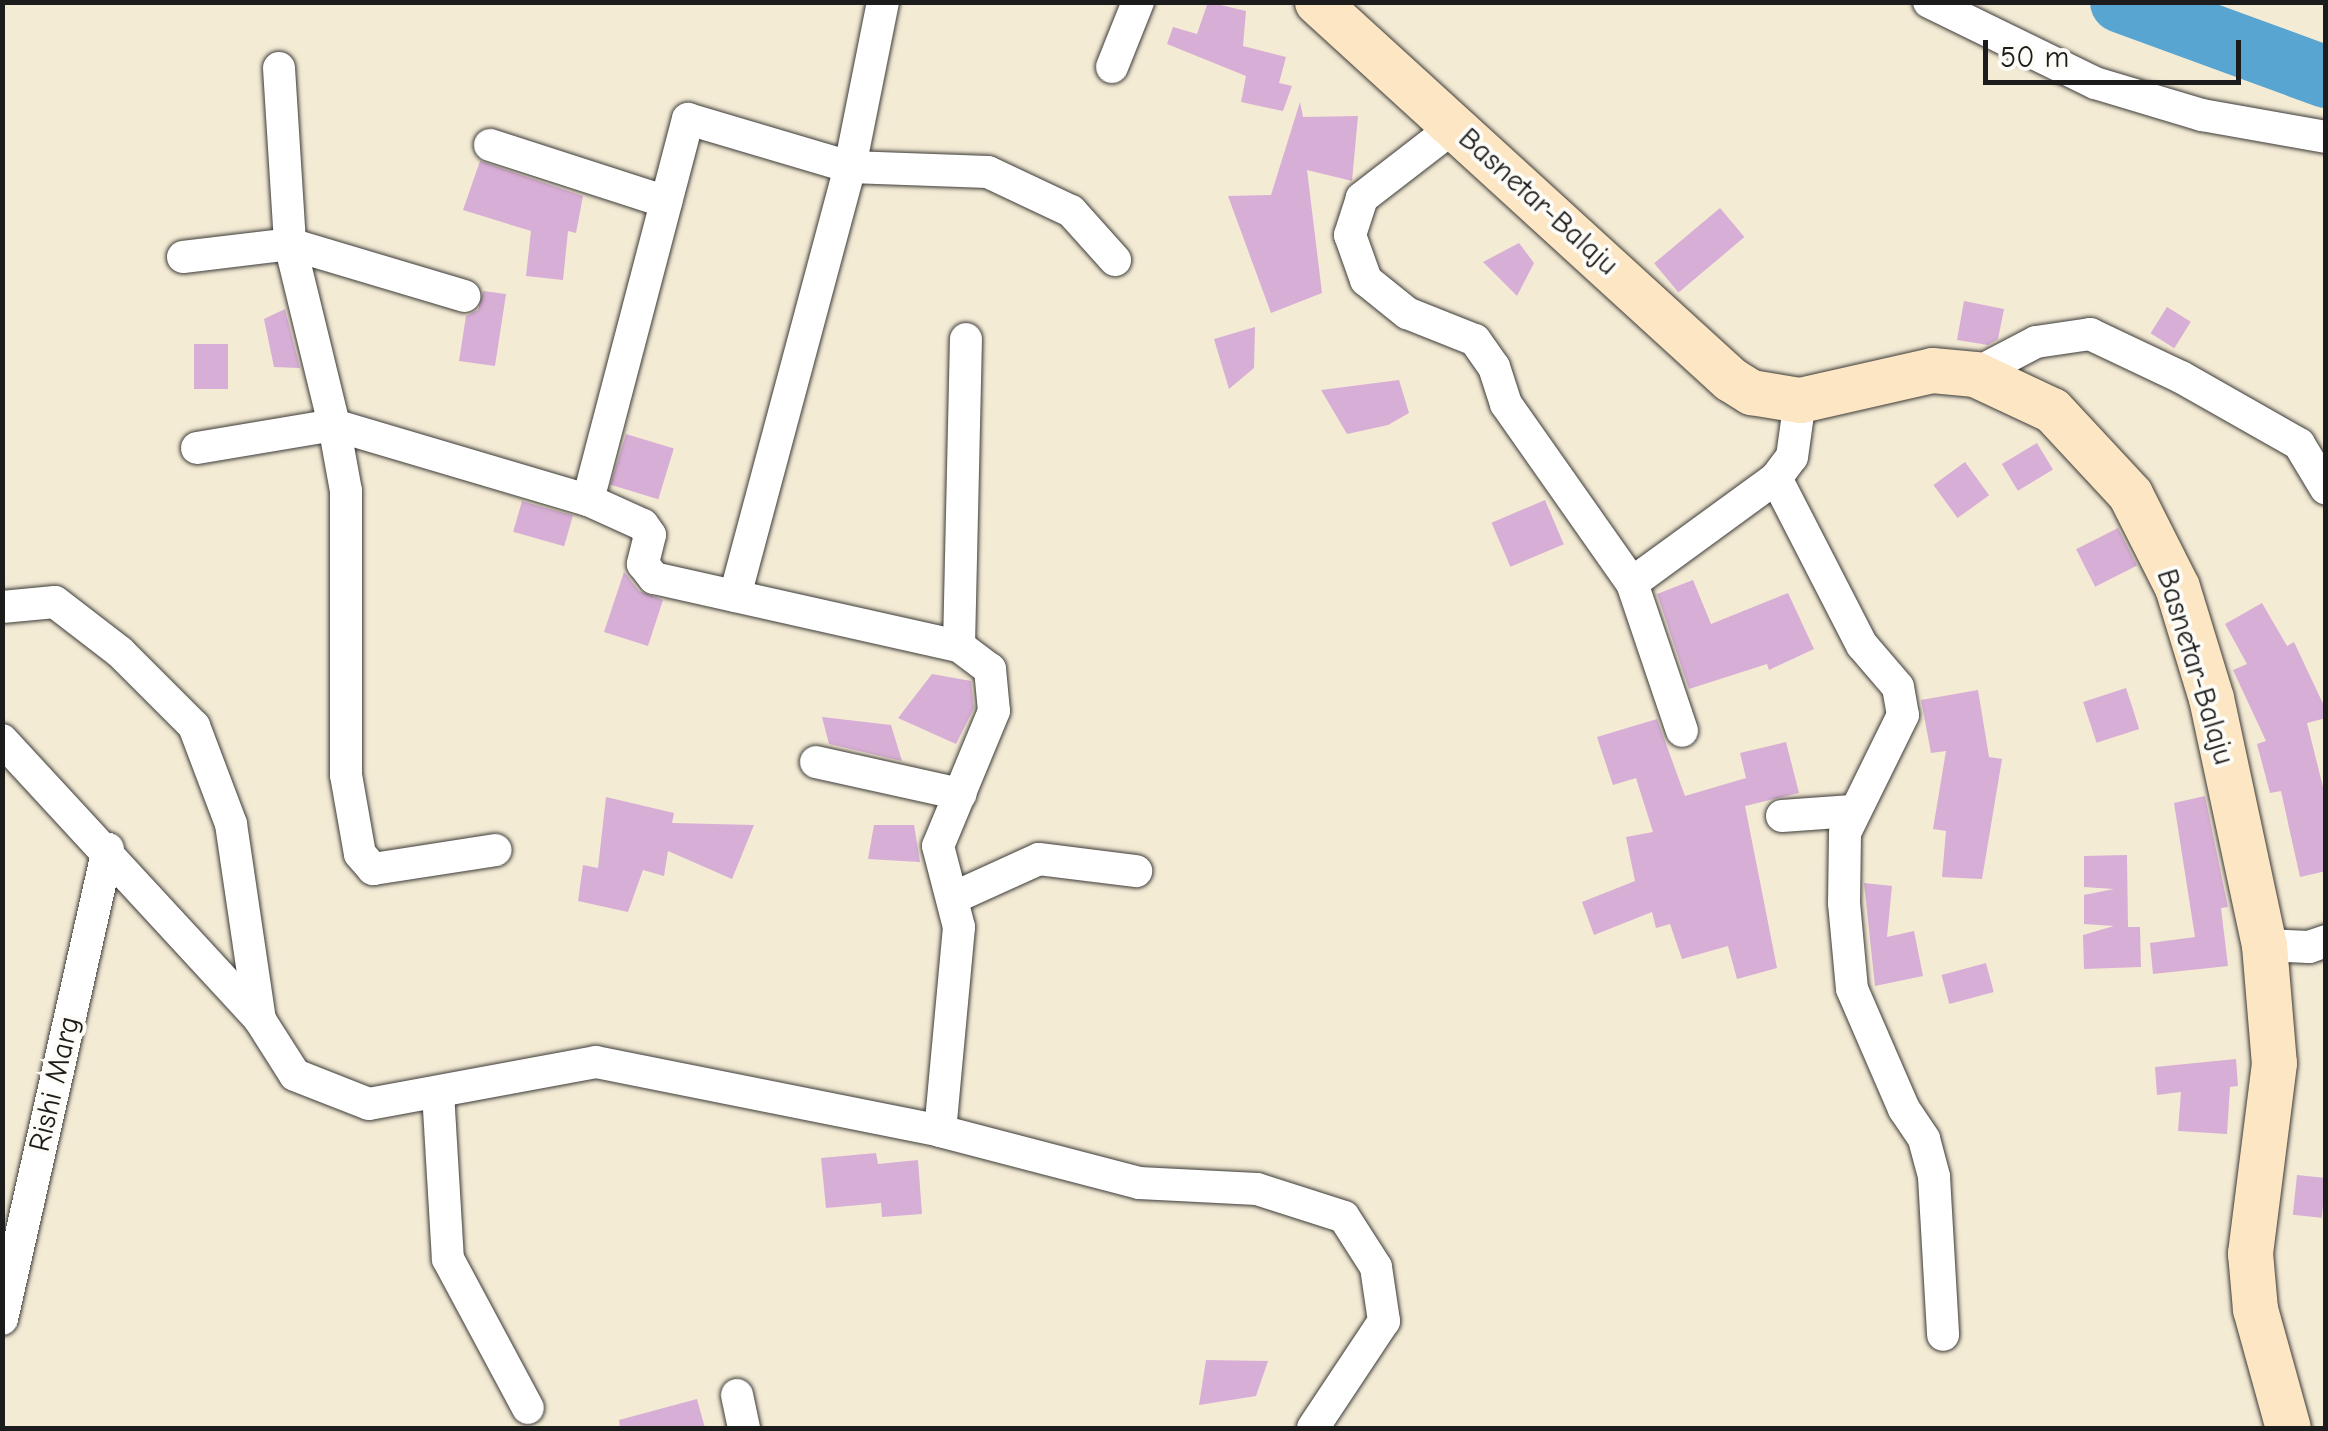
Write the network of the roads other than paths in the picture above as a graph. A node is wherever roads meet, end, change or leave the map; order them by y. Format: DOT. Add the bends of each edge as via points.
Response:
graph roads {
  1 [pos="883,2"];
  2 [pos="1138,2"];
  3 [pos="1317,2"];
  4 [pos="1929,2"];
  5 [pos="1112,67"];
  6 [pos="279,68"];
  7 [pos="1454,126"];
  8 [pos="2326,137"];
  9 [pos="490,145"];
  10 [pos="850,167"];
  11 [pos="666,202"];
  12 [pos="290,244"];
  13 [pos="183,258"];
  14 [pos="1115,260"];
  15 [pos="464,296"];
  16 [pos="966,339"];
  17 [pos="1974,374"];
  18 [pos="1800,400"];
  19 [pos="334,425"];
  20 [pos="197,448"];
  21 [pos="1776,478"];
  22 [pos="2326,489"];
  23 [pos="588,500"];
  24 [pos="1632,583"];
  25 [pos="735,596"];
  26 [pos="2,607"];
  27 [pos="959,646"];
  28 [pos="1682,730"];
  29 [pos="2,740"];
  30 [pos="816,762"];
  31 [pos="960,794"];
  32 [pos="1852,811"];
  33 [pos="1782,816"];
  34 [pos="108,849"];
  35 [pos="496,850"];
  36 [pos="1136,871"];
  37 [pos="953,898"];
  38 [pos="2326,941"];
  39 [pos="2264,945"];
  40 [pos="260,1020"];
  41 [pos="438,1092"];
  42 [pos="940,1132"];
  43 [pos="2,1320"];
  44 [pos="1942,1335"];
  45 [pos="737,1396"];
  46 [pos="528,1408"];
  47 [pos="744,1428"];
  48 [pos="1312,1428"];
  49 [pos="2288,1428"];
  1 -- 10 [label="street"];
  2 -- 5 [label="street"];
  3 -- 7 [label="street, Basnetar-Balaju"];
  4 -- 8 [label="street" via="2095,83 2202,115"];
  6 -- 12 [label="street"];
  7 -- 18 [label="street, Basnetar-Balaju" via="1730,379 1775,398"];
  7 -- 24 [label="street" via="1362,198 1350,235 1366,280 1407,313 1474,340 1494,366 1506,404"];
  9 -- 11 [label="street"];
  10 -- 11 [label="street" via="688,119"];
  10 -- 14 [label="street" via="988,172 1072,210"];
  10 -- 25 [label="street"];
  11 -- 23 [label="street"];
  12 -- 13 [label="street"];
  12 -- 15 [label="street"];
  12 -- 19 [label="street"];
  16 -- 27 [label="street"];
  17 -- 18 [label="street, Basnetar-Balaju" via="1932,370"];
  17 -- 22 [label="street" via="2036,342 2090,334 2181,376 2299,444"];
  17 -- 39 [label="street, Basnetar-Balaju" via="2052,410 2130,494 2162,556 2211,698"];
  18 -- 21 [label="street" via="1792,457"];
  19 -- 20 [label="street"];
  19 -- 23 [label="street"];
  19 -- 35 [label="street" via="346,491 346,775 360,854 373,870"];
  21 -- 24 [label="street"];
  21 -- 32 [label="street" via="1862,646 1898,687 1903,714 1879,774"];
  23 -- 25 [label="street" via="643,525 650,534 643,564 654,578"];
  24 -- 28 [label="street"];
  25 -- 27 [label="street"];
  26 -- 40 [label="street" via="55,602 120,652 194,726 231,824"];
  27 -- 31 [label="street" via="990,669 994,711"];
  29 -- 34 [label="street"];
  30 -- 31 [label="street"];
  31 -- 37 [label="street" via="938,846"];
  32 -- 33 [label="street"];
  32 -- 44 [label="street" via="1845,833 1844,903 1852,990 1924,1140 1934,1177"];
  34 -- 40 [label="street"];
  34 -- 43 [label="street, Rishi Marg"];
  36 -- 37 [label="street" via="1038,859"];
  37 -- 42 [label="street" via="959,927"];
  38 -- 39 [label="street"];
  39 -- 49 [label="street, Basnetar-Balaju" via="2274,1063 2250,1253 2255,1309"];
  40 -- 41 [label="street" via="296,1075 369,1104"];
  41 -- 42 [label="street" via="596,1062"];
  41 -- 46 [label="street" via="448,1259"];
  42 -- 48 [label="street" via="1139,1183 1256,1190 1344,1218 1376,1266 1384,1321"];
  45 -- 47 [label="street"];
}
